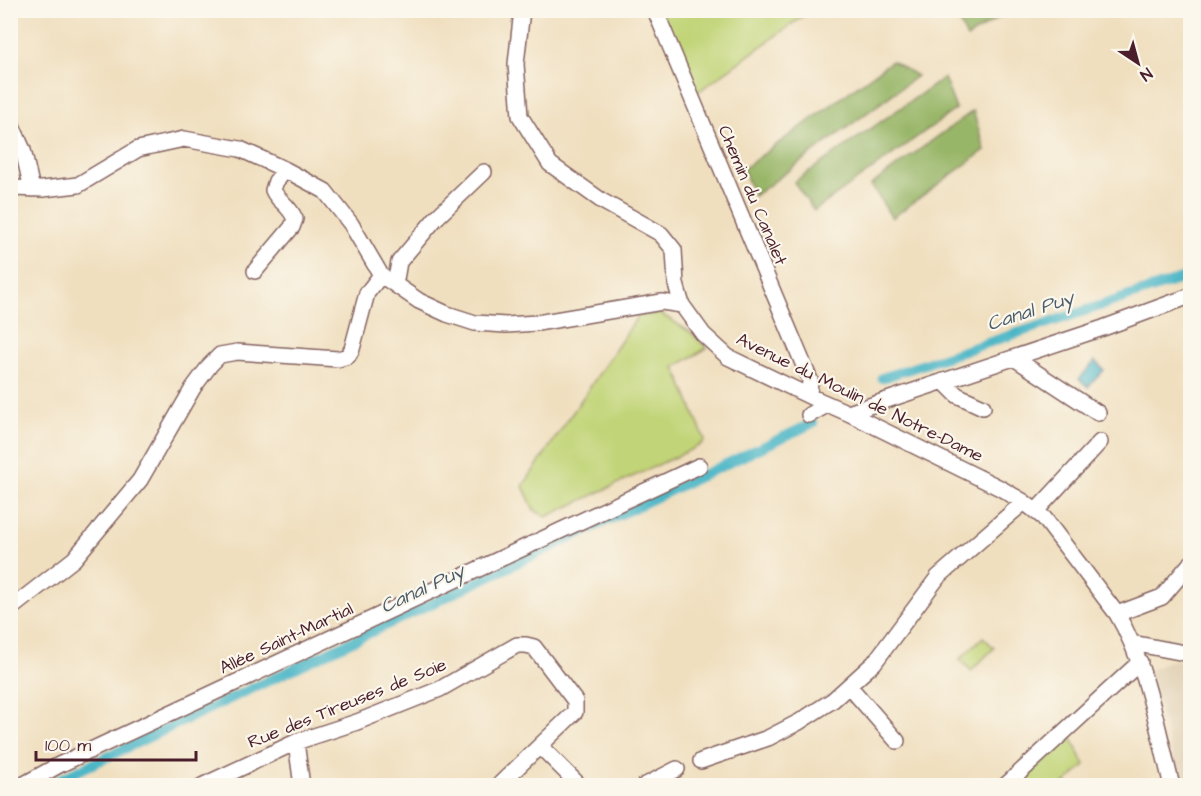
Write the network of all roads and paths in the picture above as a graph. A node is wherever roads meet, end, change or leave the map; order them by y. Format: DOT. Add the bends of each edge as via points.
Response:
graph roads {
  1 [pos="522,10"];
  2 [pos="655,10"];
  3 [pos="10,121"];
  4 [pos="286,170"];
  5 [pos="484,172"];
  6 [pos="10,188"];
  7 [pos="32,189"];
  8 [pos="255,271"];
  9 [pos="381,275"];
  10 [pos="395,285"];
  11 [pos="1191,296"];
  12 [pos="682,305"];
  13 [pos="1014,358"];
  14 [pos="942,381"];
  15 [pos="809,396"];
  16 [pos="827,405"];
  17 [pos="983,407"];
  18 [pos="848,413"];
  19 [pos="1098,413"];
  20 [pos="809,415"];
  21 [pos="1101,442"];
  22 [pos="699,466"];
  23 [pos="1030,507"];
  24 [pos="1191,564"];
  25 [pos="10,609"];
  26 [pos="1117,614"];
  27 [pos="1132,643"];
  28 [pos="1191,654"];
  29 [pos="1140,662"];
  30 [pos="849,686"];
  31 [pos="897,741"];
  32 [pos="296,742"];
  33 [pos="540,746"];
  34 [pos="701,761"];
  35 [pos="677,769"];
  36 [pos="21,786"];
  37 [pos="202,786"];
  38 [pos="302,786"];
  39 [pos="498,786"];
  40 [pos="580,786"];
  41 [pos="644,786"];
  42 [pos="1005,786"];
  43 [pos="1172,786"];
  1 -- 12 [label="street, Avenue du Moulin de Notre-Dame" via="516,64 520,116 550,164 668,242 674,250"];
  2 -- 15 [label="street, Chemin du Canalet" via="810,380"];
  3 -- 7 [label="street"];
  4 -- 7 [label="street" via="240,149 184,139 138,149 78,185"];
  4 -- 8 [label="street" via="273,190 295,219"];
  4 -- 9 [label="street" via="325,191 351,224"];
  5 -- 10 [label="street" via="436,218 399,262"];
  6 -- 7 [label="street"];
  9 -- 10 [label="street"];
  9 -- 25 [label="street" via="367,293 348,356 338,359 237,352 220,355 193,388 140,480 74,560"];
  10 -- 12 [label="street" via="419,301 474,323 537,323 662,302"];
  11 -- 13 [label="street"];
  12 -- 15 [label="street, Avenue du Moulin de Notre-Dame" via="728,357"];
  13 -- 14 [label="street"];
  13 -- 19 [label="street"];
  14 -- 17 [label="street" via="957,395"];
  14 -- 18 [label="street"];
  15 -- 16 [label="street, Avenue du Moulin de Notre-Dame"];
  16 -- 18 [label="street, Avenue du Moulin de Notre-Dame"];
  16 -- 20 [label="street"];
  18 -- 23 [label="street, Avenue du Moulin de Notre-Dame" via="1000,488"];
  21 -- 23 [label="street"];
  22 -- 36 [label="street, Allée Saint-Martial"];
  23 -- 26 [label="street, Avenue du Moulin de Notre-Dame" via="1053,527"];
  23 -- 30 [label="street" via="938,577 874,663"];
  24 -- 26 [label="street" via="1162,597"];
  26 -- 27 [label="street, Avenue du Moulin de Notre-Dame"];
  27 -- 28 [label="street"];
  27 -- 29 [label="street, Avenue du Moulin de Notre-Dame"];
  29 -- 42 [label="street"];
  29 -- 43 [label="street, Avenue du Moulin de Notre-Dame"];
  30 -- 31 [label="street"];
  30 -- 34 [label="street" via="799,722 768,738"];
  32 -- 33 [label="street, Rue des Tireuses de Soie" via="440,689 517,645 526,645 534,647 575,701 571,718"];
  32 -- 37 [label="street, Rue des Tireuses de Soie"];
  32 -- 38 [label="street"];
  33 -- 39 [label="street"];
  33 -- 40 [label="street"];
  35 -- 41 [label="street"];
}
